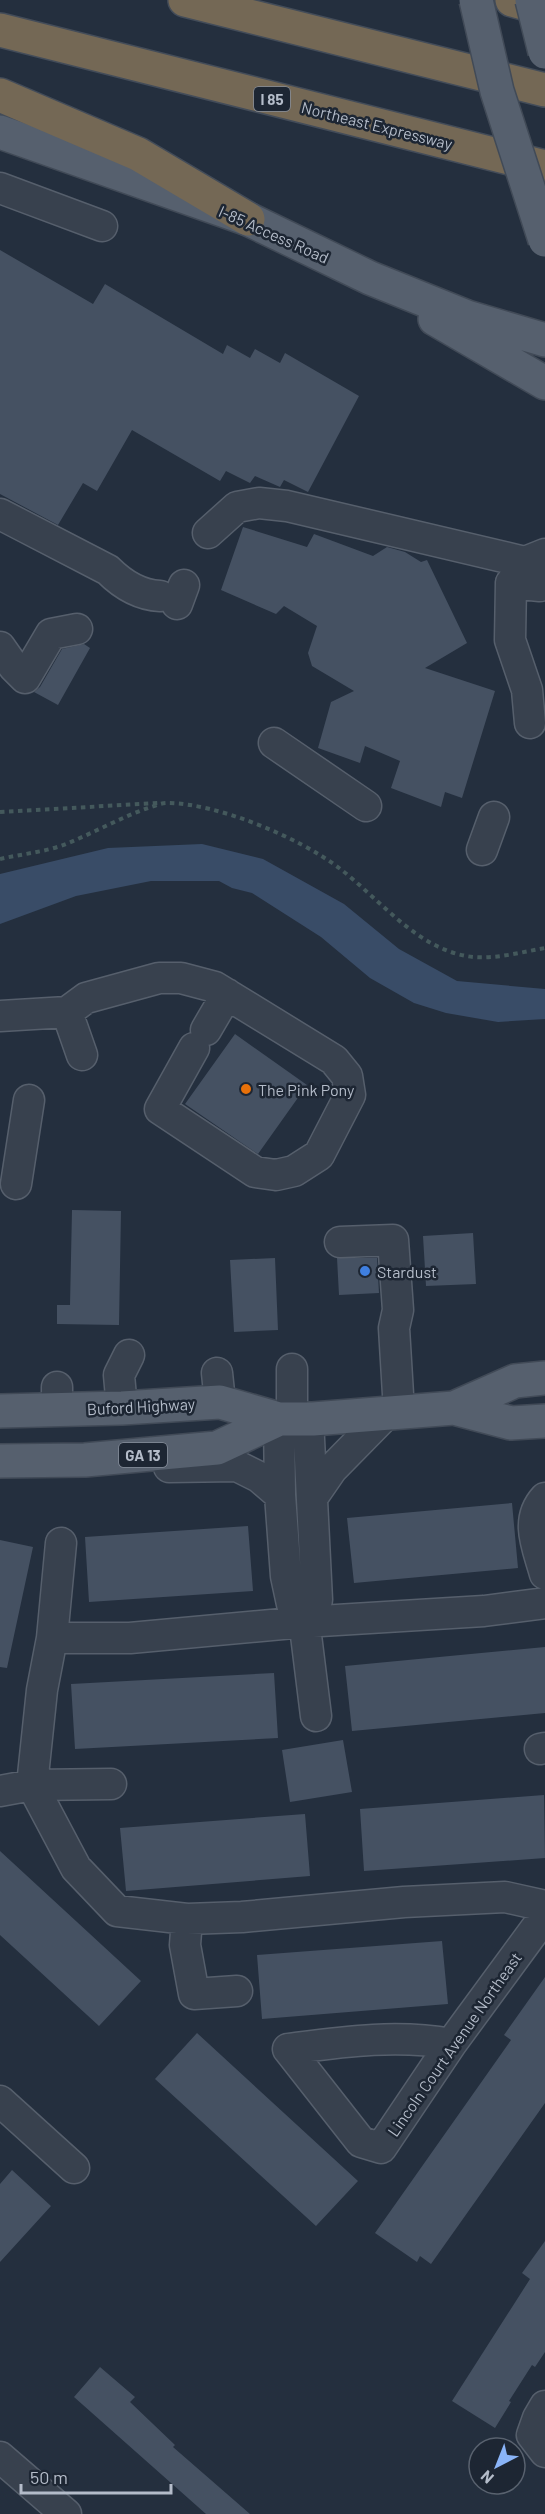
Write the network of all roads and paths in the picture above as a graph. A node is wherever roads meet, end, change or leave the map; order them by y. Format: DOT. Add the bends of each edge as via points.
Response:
graph roads {
  1 [pos="185,0"];
  2 [pos="476,0"];
  3 [pos="512,0"];
  4 [pos="532,0"];
  5 [pos="545,9"];
  6 [pos="0,30"];
  7 [pos="545,52"];
  8 [pos="545,90"];
  9 [pos="0,94"];
  10 [pos="0,126"];
  11 [pos="0,132"];
  12 [pos="129,150"];
  13 [pos="545,167"];
  14 [pos="0,188"];
  15 [pos="248,219"];
  16 [pos="102,226"];
  17 [pos="545,240"];
  18 [pos="370,278"];
  19 [pos="545,340"];
  20 [pos="545,382"];
  21 [pos="0,514"];
  22 [pos="207,533"];
  23 [pos="527,567"];
  24 [pos="108,568"];
  25 [pos="545,584"];
  26 [pos="77,629"];
  27 [pos="0,647"];
  28 [pos="530,723"];
  29 [pos="274,743"];
  30 [pos="165,802"];
  31 [pos="366,806"];
  32 [pos="0,812"];
  33 [pos="494,817"];
  34 [pos="482,850"];
  35 [pos="0,859"];
  36 [pos="545,948"];
  37 [pos="227,994"];
  38 [pos="67,1012"];
  39 [pos="0,1016"];
  40 [pos="82,1055"];
  41 [pos="29,1101"];
  42 [pos="16,1184"];
  43 [pos="340,1242"];
  44 [pos="129,1356"];
  45 [pos="292,1369"];
  46 [pos="545,1378"];
  47 [pos="123,1408"];
  48 [pos="454,1408"];
  49 [pos="0,1411"];
  50 [pos="394,1412"];
  51 [pos="293,1419"];
  52 [pos="545,1421"];
  53 [pos="109,1458"];
  54 [pos="0,1461"];
  55 [pos="280,1495"];
  56 [pos="545,1498"];
  57 [pos="300,1536"];
  58 [pos="61,1543"];
  59 [pos="545,1574"];
  60 [pos="545,1603"];
  61 [pos="304,1622"];
  62 [pos="52,1638"];
  63 [pos="316,1716"];
  64 [pos="111,1784"];
  65 [pos="32,1785"];
  66 [pos="0,1791"];
  67 [pos="545,1906"];
  68 [pos="545,1916"];
  69 [pos="187,1919"];
  70 [pos="237,1991"];
  71 [pos="451,2044"];
  72 [pos="0,2101"];
  73 [pos="74,2168"];
  74 [pos="545,2406"];
  75 [pos="545,2452"];
  76 [pos="0,2457"];
  77 [pos="66,2514"];
  1 -- 8 [label="highway"];
  2 -- 17 [label="main road, bridge" via="497,91"];
  3 -- 5 [label="highway"];
  4 -- 7 [label="main road, bridge"];
  6 -- 13 [label="highway, Northeast Expressway / I 85"];
  9 -- 12 [label="highway"];
  10 -- 12 [label="main road" via="101,159 112,159"];
  11 -- 15 [label="main road, I-85 Access Road"];
  12 -- 15 [label="highway"];
  14 -- 16 [label="street"];
  15 -- 18 [label="main road, I-85 Access Road"];
  18 -- 19 [label="main road, I-85 Access Road" via="467,316"];
  18 -- 20 [label="main road" via="451,330"];
  21 -- 24 [label="street"];
  22 -- 23 [label="street" via="237,507 259,503 287,506"];
  23 -- 25 [label="street" via="540,586"];
  23 -- 28 [label="street" via="510,640 527,690"];
  26 -- 27 [label="street" via="51,634 25,678"];
  29 -- 31 [label="street"];
  30 -- 32 [label="path"];
  30 -- 35 [label="path" via="64,844"];
  30 -- 36 [label="path" via="240,818 284,836 338,866 424,940 447,950 472,957"];
  33 -- 34 [label="street"];
  37 -- 37 [label="street" via="334,1060 347,1076 350,1095 319,1155 294,1171 276,1176 255,1172 160,1109"];
  37 -- 38 [label="street" via="181,978 159,978 86,998"];
  38 -- 39 [label="street"];
  38 -- 40 [label="street"];
  41 -- 42 [label="street"];
  43 -- 50 [label="street" via="393,1240 398,1310 394,1328"];
  44 -- 47 [label="street" via="119,1375"];
  45 -- 51 [label="street"];
  46 -- 48 [label="main road, Buford Highway / GA 13" via="514,1381"];
  47 -- 49 [label="main road, Buford Highway / GA 13" via="57,1398"];
  47 -- 51 [label="main road, Buford Highway / GA 13" via="219,1388"];
  48 -- 50 [label="main road, Buford Highway / GA 13"];
  48 -- 52 [label="main road, Buford Highway / GA 13" via="511,1424"];
  50 -- 51 [label="main road, Buford Highway / GA 13"];
  50 -- 57 [label="street" via="332,1469"];
  51 -- 53 [label="main road, Buford Highway / GA 13" via="217,1448"];
  51 -- 55 [label="street"];
  51 -- 57 [label="street"];
  53 -- 54 [label="main road, Buford Highway / GA 13"];
  53 -- 55 [label="street" via="118,1466 134,1469 237,1466 259,1477"];
  55 -- 57 [label="street"];
  56 -- 59 [label="street" via="532,1525"];
  57 -- 61 [label="street" via="292,1604"];
  58 -- 62 [label="street"];
  60 -- 61 [label="street" via="484,1611"];
  61 -- 62 [label="street" via="130,1638"];
  61 -- 63 [label="street"];
  62 -- 65 [label="street"];
  64 -- 65 [label="street"];
  65 -- 66 [label="street"];
  65 -- 69 [label="street" via="76,1868 117,1911"];
  67 -- 69 [label="street" via="505,1897"];
  68 -- 71 [label="street, Lincoln Court Avenue Northeast"];
  69 -- 70 [label="street" via="185,1945 194,1994"];
  71 -- 71 [label="street, Lincoln Court Avenue Northeast" via="423,2039 352,2041 288,2049 361,2142 381,2148"];
  72 -- 73 [label="street"];
  74 -- 75 [label="street" via="532,2435"];
  76 -- 77 [label="street"];
}
